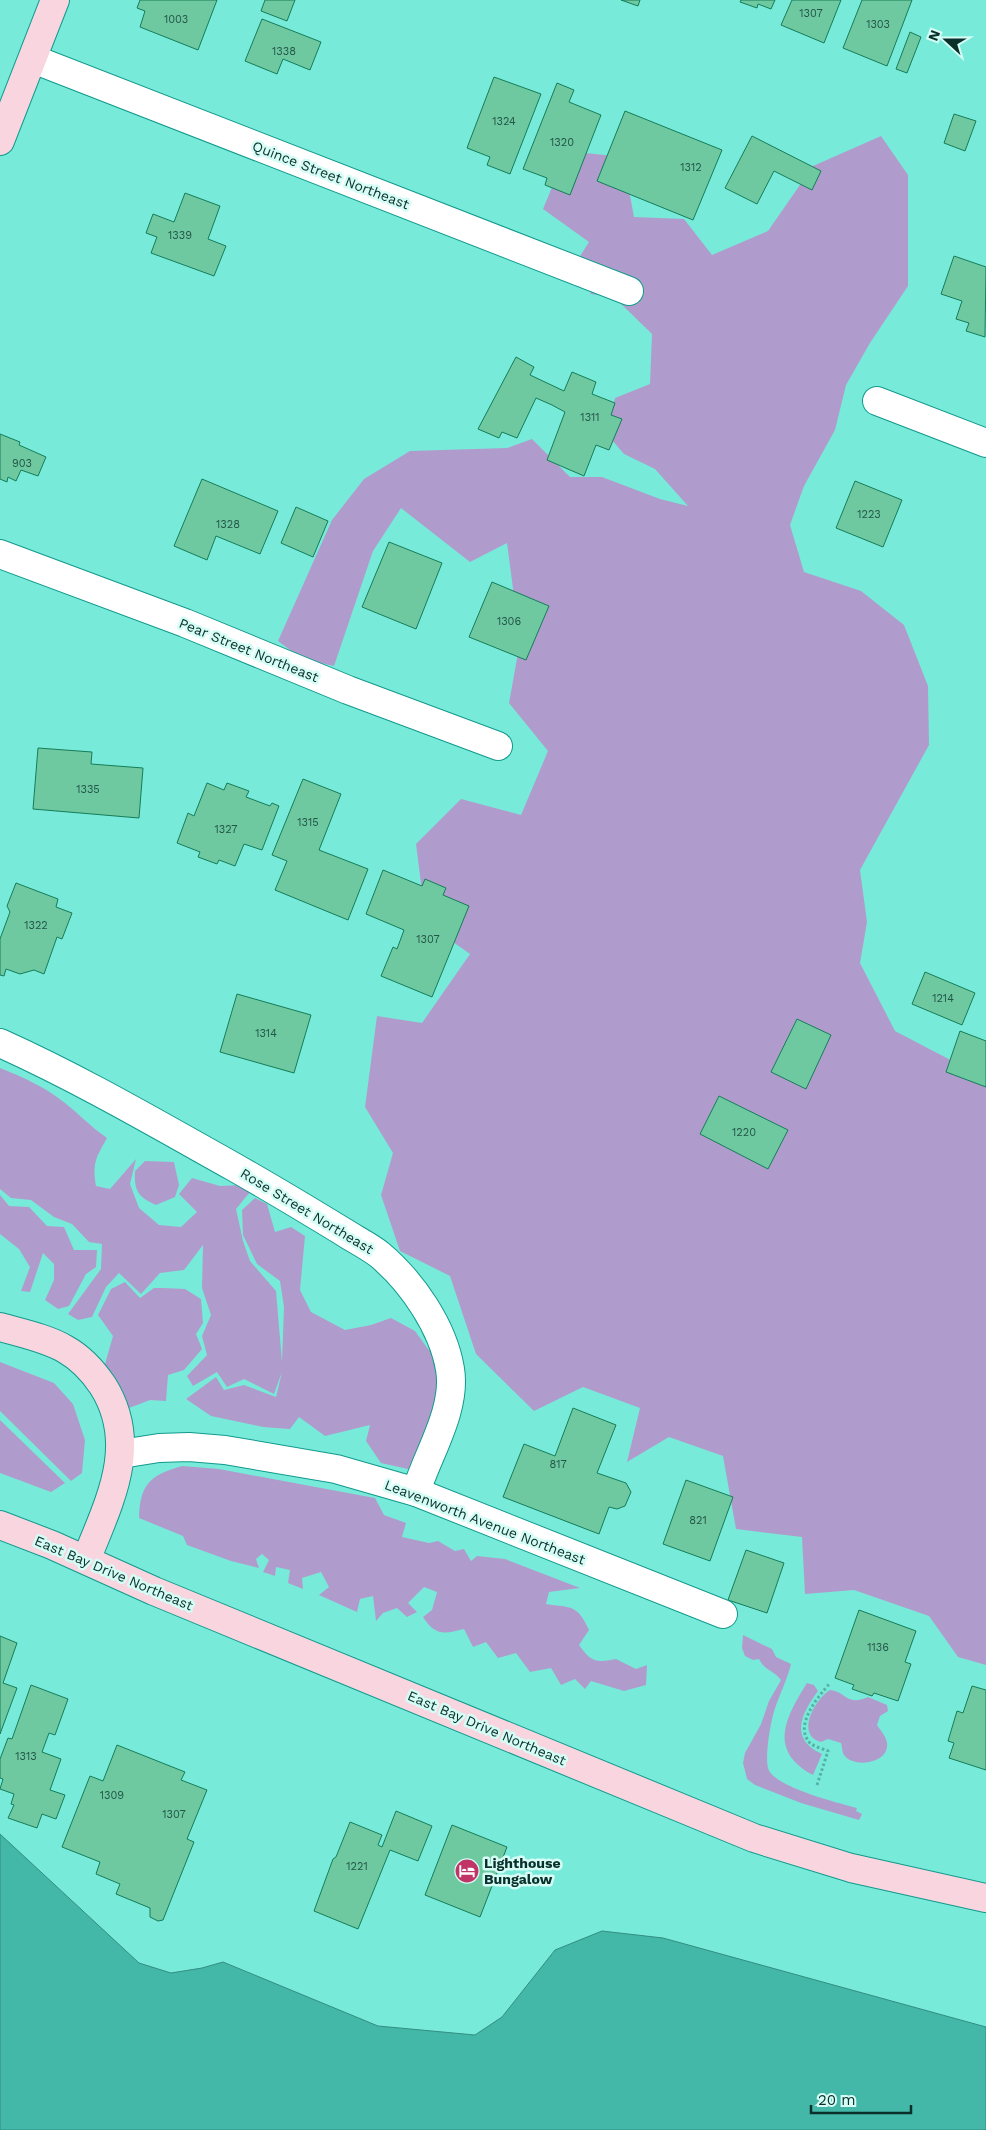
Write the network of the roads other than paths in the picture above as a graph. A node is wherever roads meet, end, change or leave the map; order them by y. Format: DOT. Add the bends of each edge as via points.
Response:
graph roads {
  1 [pos="54,0"];
  2 [pos="33,59"];
  3 [pos="0,141"];
  4 [pos="629,291"];
  5 [pos="877,402"];
  6 [pos="986,443"];
  7 [pos="0,554"];
  8 [pos="498,746"];
  9 [pos="0,1043"];
  10 [pos="0,1327"];
  11 [pos="121,1454"];
  12 [pos="416,1492"];
  13 [pos="0,1525"];
  14 [pos="86,1560"];
  15 [pos="723,1614"];
  16 [pos="986,1898"];
  1 -- 2 [label="street"];
  2 -- 3 [label="street"];
  2 -- 4 [label="street, Quince Street Northeast"];
  5 -- 6 [label="street"];
  7 -- 8 [label="street, Pear Street Northeast"];
  9 -- 12 [label="street, Rose Street Northeast" via="32,1057 290,1198 380,1255 420,1298 438,1330 450,1369 450,1383 442,1428"];
  10 -- 11 [label="street" via="64,1348 83,1361 115,1407"];
  11 -- 12 [label="street, Leavenworth Avenue Northeast" via="159,1448 225,1450 336,1469"];
  11 -- 14 [label="street" via="109,1503"];
  12 -- 15 [label="street, Leavenworth Avenue Northeast"];
  13 -- 14 [label="street, East Bay Drive Northeast"];
  14 -- 16 [label="street, East Bay Drive Northeast" via="754,1838 851,1868"];
}
